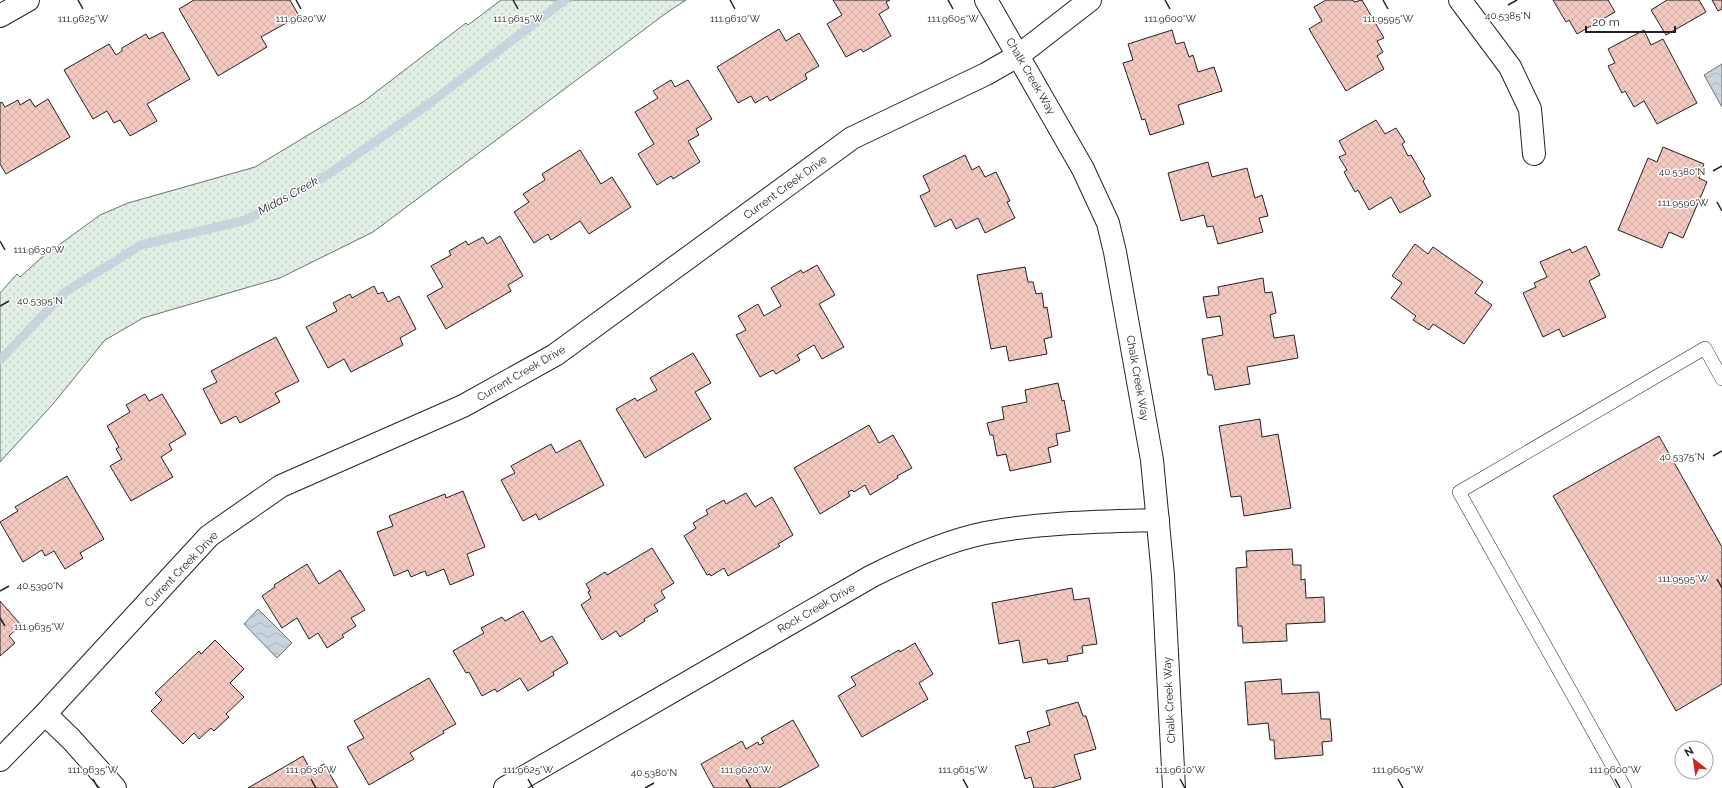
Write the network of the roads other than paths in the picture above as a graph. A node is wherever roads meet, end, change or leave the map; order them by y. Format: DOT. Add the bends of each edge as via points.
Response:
graph roads {
  1 [pos="28,0"];
  2 [pos="986,0"];
  3 [pos="1090,0"];
  4 [pos="1460,0"];
  5 [pos="0,16"];
  6 [pos="1019,55"];
  7 [pos="1534,154"];
  8 [pos="1722,379"];
  9 [pos="1158,520"];
  10 [pos="45,714"];
  11 [pos="0,760"];
  12 [pos="115,788"];
  13 [pos="505,788"];
  14 [pos="1174,788"];
  15 [pos="1625,788"];
  1 -- 5 [label="street"];
  2 -- 6 [label="street, Chalk Creek Way"];
  3 -- 6 [label="street, Current Creek Drive"];
  4 -- 7 [label="street" via="1510,68 1530,109"];
  6 -- 9 [label="street, Chalk Creek Way" via="1084,169 1108,223 1151,452"];
  6 -- 10 [label="street, Current Creek Drive" via="986,74 852,138 555,355 463,406 281,486 209,536"];
  8 -- 15 [label="lane" via="1705,348 1459,492"];
  9 -- 13 [label="street, Rock Creek Drive" via="1024,527 984,533 908,558 865,580"];
  9 -- 14 [label="street, Chalk Creek Way"];
  10 -- 11 [label="street, Current Creek Drive"];
  10 -- 12 [label="street"];
}
